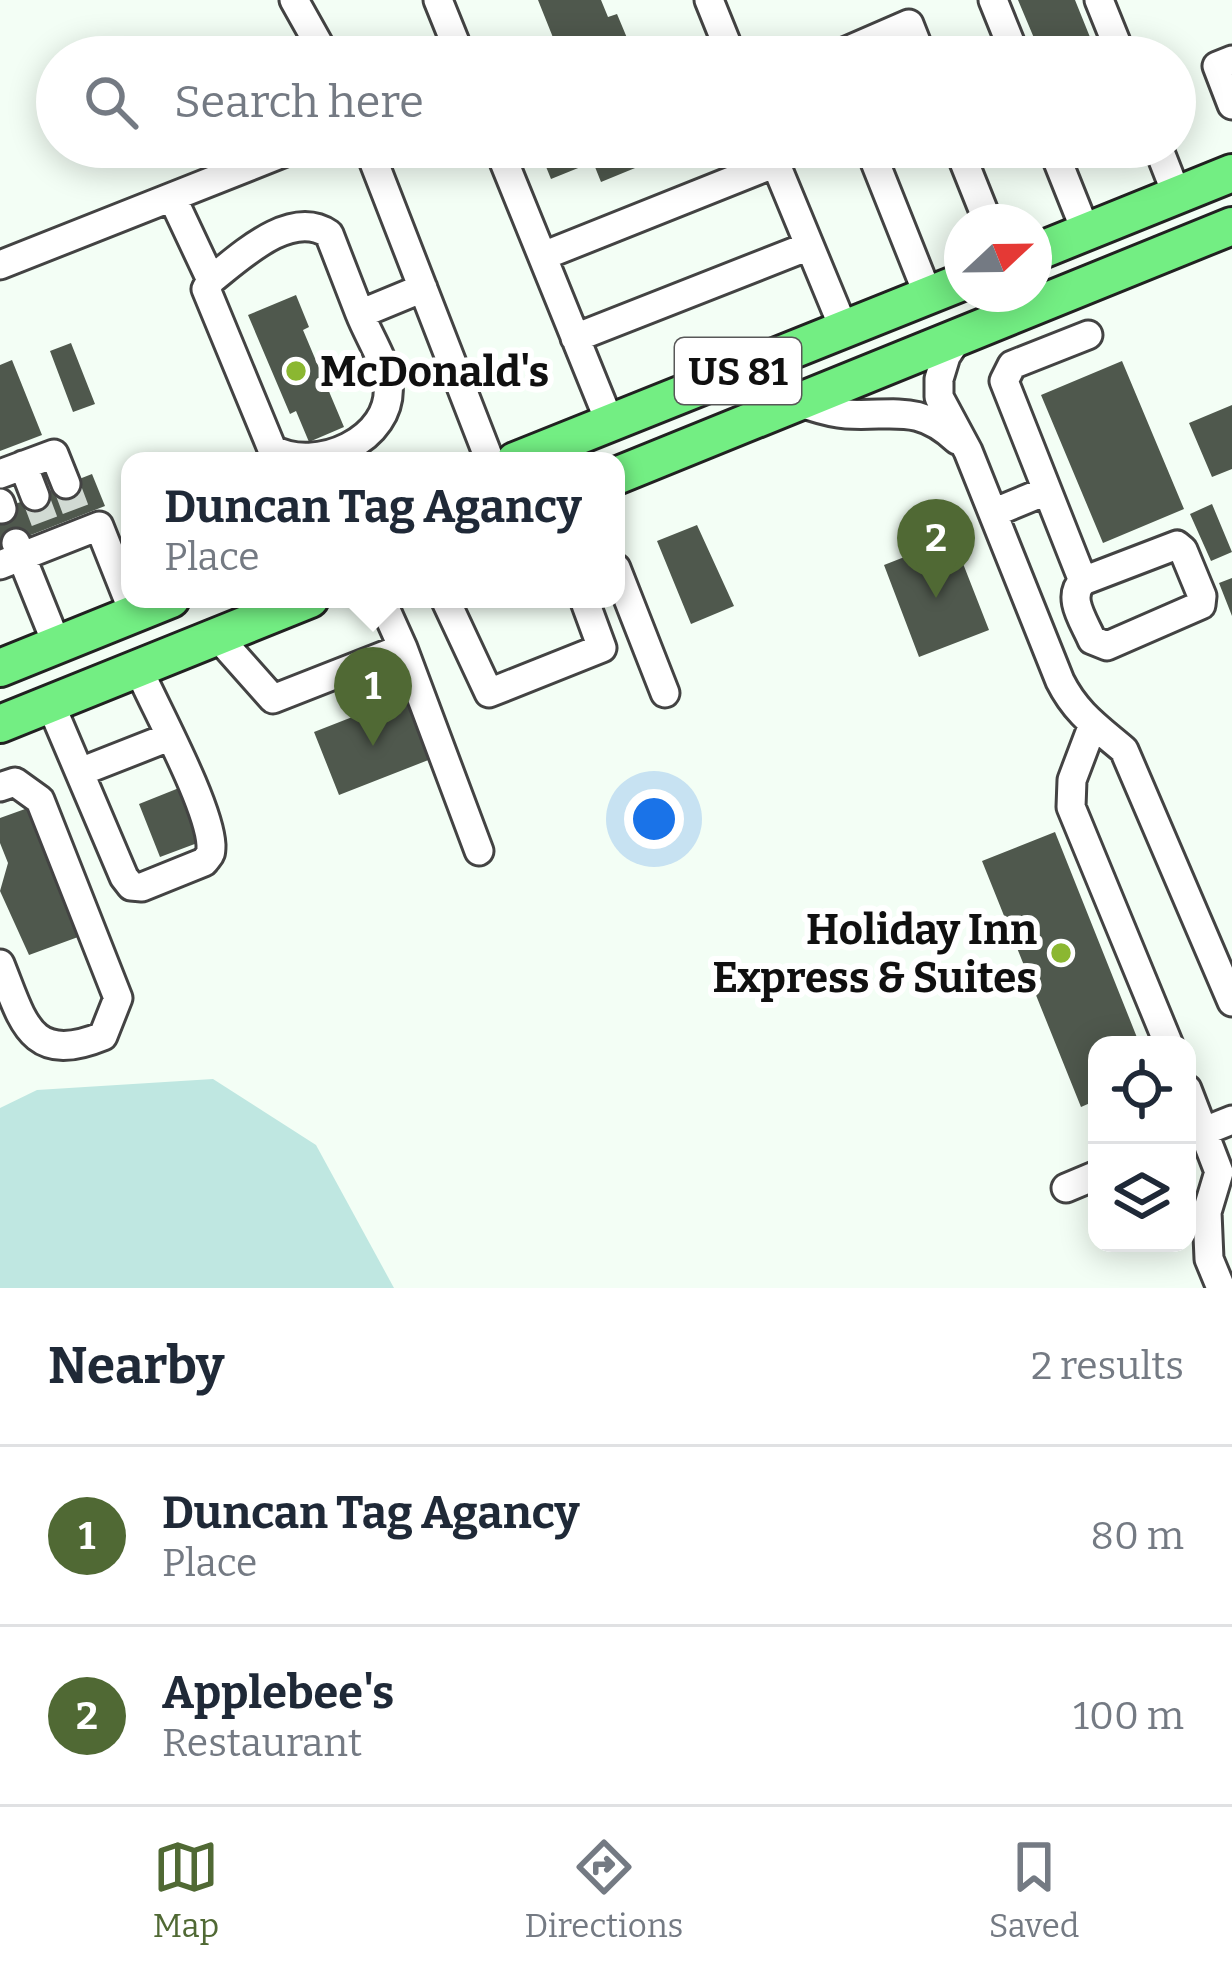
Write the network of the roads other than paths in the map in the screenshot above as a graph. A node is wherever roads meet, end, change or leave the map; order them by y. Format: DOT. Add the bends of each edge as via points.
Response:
graph roads {
  1 [pos="294,0"];
  2 [pos="438,0"];
  3 [pos="709,0"];
  4 [pos="993,0"];
  5 [pos="1099,0"];
  6 [pos="314,36"];
  7 [pos="453,36"];
  8 [pos="724,36"];
  9 [pos="881,36"];
  10 [pos="914,36"];
  11 [pos="1008,36"];
  12 [pos="1114,36"];
  13 [pos="1232,61"];
  14 [pos="1232,106"];
  15 [pos="244,168"];
  16 [pos="376,168"];
  17 [pos="507,168"];
  18 [pos="743,168"];
  19 [pos="777,168"];
  20 [pos="880,168"];
  21 [pos="966,168"];
  22 [pos="1060,168"];
  23 [pos="1166,168"];
  24 [pos="1232,173"];
  25 [pos="1176,193"];
  26 [pos="172,196"];
  27 [pos="981,204"];
  28 [pos="1232,226"];
  29 [pos="1085,232"];
  30 [pos="809,246"];
  31 [pos="1052,246"];
  32 [pos="543,256"];
  33 [pos="0,265"];
  34 [pos="1134,267"];
  35 [pos="211,280"];
  36 [pos="944,287"];
  37 [pos="423,288"];
  38 [pos="944,289"];
  39 [pos="1059,297"];
  40 [pos="360,314"];
  41 [pos="844,329"];
  42 [pos="967,334"];
  43 [pos="575,338"];
  44 [pos="1012,365"];
  45 [pos="797,402"];
  46 [pos="610,423"];
  47 [pos="277,452"];
  48 [pos="339,452"];
  49 [pos="487,452"];
  50 [pos="538,452"];
  51 [pos="968,452"];
  52 [pos="11,470"];
  53 [pos="625,472"];
  54 [pos="66,484"];
  55 [pos="1046,491"];
  56 [pos="35,496"];
  57 [pos="993,513"];
  58 [pos="12,554"];
  59 [pos="121,581"];
  60 [pos="1083,581"];
  61 [pos="625,591"];
  62 [pos="132,608"];
  63 [pos="149,608"];
  64 [pos="287,608"];
  65 [pos="385,608"];
  66 [pos="450,608"];
  67 [pos="587,608"];
  68 [pos="134,614"];
  69 [pos="217,636"];
  70 [pos="57,645"];
  71 [pos="403,648"];
  72 [pos="0,668"];
  73 [pos="138,668"];
  74 [pos="665,693"];
  75 [pos="50,704"];
  76 [pos="0,724"];
  77 [pos="1092,727"];
  78 [pos="169,736"];
  79 [pos="80,772"];
  80 [pos="0,787"];
  81 [pos="479,851"];
  82 [pos="0,964"];
  83 [pos="1232,1002"];
  84 [pos="27,1030"];
  85 [pos="1165,1036"];
  86 [pos="0,1040"];
  87 [pos="1232,1120"];
  88 [pos="1196,1135"];
  89 [pos="1088,1179"];
  90 [pos="1066,1188"];
  91 [pos="1221,1288"];
  1 -- 6 [label="lane"];
  2 -- 7 [label="lane"];
  3 -- 8 [label="lane"];
  4 -- 11 [label="lane"];
  5 -- 12 [label="lane"];
  9 -- 10 [label="lane" via="909,24"];
  13 -- 14 [label="lane" via="1216,67"];
  15 -- 26 [label="lane"];
  16 -- 37 [label="lane"];
  17 -- 32 [label="lane"];
  18 -- 32 [label="lane"];
  19 -- 30 [label="lane"];
  20 -- 36 [label="lane"];
  21 -- 27 [label="lane"];
  22 -- 29 [label="lane"];
  23 -- 25 [label="lane"];
  24 -- 25 [label="main road"];
  25 -- 29 [label="main road"];
  25 -- 34 [label="main road"];
  26 -- 33 [label="lane"];
  26 -- 35 [label="lane"];
  28 -- 34 [label="main road, US 81"];
  29 -- 31 [label="main road"];
  30 -- 41 [label="lane"];
  30 -- 43 [label="lane"];
  32 -- 43 [label="lane"];
  34 -- 39 [label="main road, US 81"];
  35 -- 40 [label="lane" via="275,235 318,227 329,234"];
  35 -- 47 [label="lane" via="206,289"];
  37 -- 40 [label="lane"];
  37 -- 49 [label="lane"];
  38 -- 41 [label="main road, US 81"];
  39 -- 42 [label="main road, US 81"];
  39 -- 44 [label="lane" via="1082,337"];
  40 -- 48 [label="lane" via="388,384 370,431"];
  41 -- 46 [label="main road, US 81"];
  42 -- 44 [label="lane" via="994,338"];
  42 -- 45 [label="main road, US 81"];
  42 -- 51 [label="lane" via="946,356 939,397"];
  43 -- 46 [label="lane"];
  44 -- 55 [label="lane" via="1005,390"];
  45 -- 51 [label="lane" via="829,412 922,416"];
  45 -- 53 [label="main road, US 81"];
  46 -- 50 [label="main road, US 81"];
  51 -- 57 [label="lane"];
  52 -- 54 [label="lane" via="54,454"];
  52 -- 56 [label="lane"];
  55 -- 57 [label="lane"];
  55 -- 60 [label="lane"];
  57 -- 77 [label="lane" via="1060,680"];
  58 -- 59 [label="lane" via="81,524 99,526"];
  58 -- 70 [label="lane"];
  60 -- 60 [label="lane" via="1075,597 1100,645 1201,605 1177,545"];
  61 -- 74 [label="lane"];
  62 -- 68 [label="lane"];
  63 -- 68 [label="main road"];
  64 -- 69 [label="main road"];
  65 -- 71 [label="lane"];
  66 -- 67 [label="lane" via="489,693 602,648"];
  68 -- 70 [label="main road"];
  69 -- 71 [label="lane" via="273,699"];
  69 -- 73 [label="main road"];
  70 -- 72 [label="main road"];
  71 -- 81 [label="lane"];
  73 -- 75 [label="main road"];
  73 -- 78 [label="lane"];
  75 -- 76 [label="main road"];
  75 -- 79 [label="lane"];
  77 -- 83 [label="lane" via="1124,750"];
  77 -- 85 [label="lane" via="1071,807"];
  78 -- 79 [label="lane"];
  78 -- 79 [label="lane" via="204,814 210,854 142,887 124,878"];
  80 -- 84 [label="lane" via="15,782 40,800 118,998 103,1036 77,1047 48,1046"];
  82 -- 84 [label="lane"];
  84 -- 86 [label="lane"];
  87 -- 88 [label="lane"];
  88 -- 91 [label="lane" via="1219,1172 1208,1212 1209,1259"];
  89 -- 90 [label="lane"];
}
